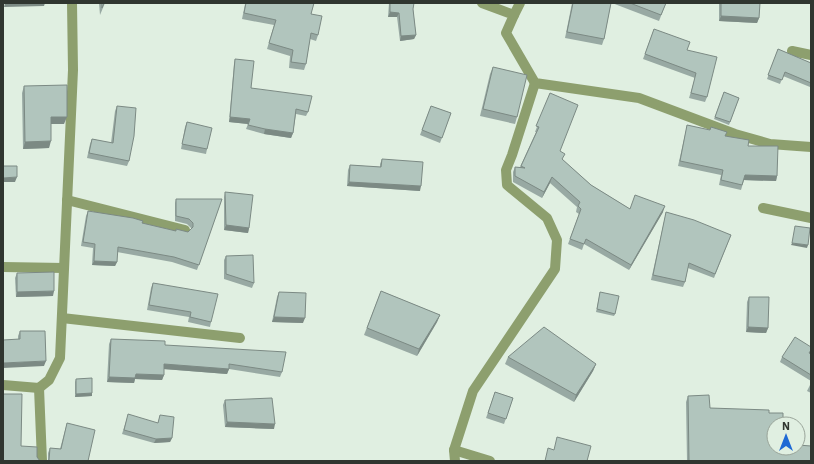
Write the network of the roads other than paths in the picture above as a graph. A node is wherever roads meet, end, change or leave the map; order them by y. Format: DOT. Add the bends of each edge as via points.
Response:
graph roads {
  1 [pos="72,3"];
  2 [pos="482,3"];
  3 [pos="520,3"];
  4 [pos="514,14"];
  5 [pos="792,51"];
  6 [pos="811,55"];
  7 [pos="535,83"];
  8 [pos="811,147"];
  9 [pos="67,200"];
  10 [pos="763,208"];
  11 [pos="811,218"];
  12 [pos="185,230"];
  13 [pos="3,267"];
  14 [pos="64,268"];
  15 [pos="62,318"];
  16 [pos="240,338"];
  17 [pos="3,385"];
  18 [pos="39,388"];
  19 [pos="454,450"];
  20 [pos="42,461"];
  21 [pos="455,461"];
  22 [pos="490,461"];
  1 -- 9 [label="street" via="73,70"];
  2 -- 4 [label="street"];
  3 -- 4 [label="street"];
  4 -- 7 [label="street" via="506,33"];
  5 -- 6 [label="street"];
  7 -- 8 [label="street" via="639,98 735,134 770,144"];
  7 -- 19 [label="street" via="506,170 506,185 547,218 557,240 555,269 473,391"];
  9 -- 12 [label="street"];
  9 -- 14 [label="street"];
  10 -- 11 [label="street"];
  13 -- 14 [label="street"];
  14 -- 15 [label="street"];
  15 -- 16 [label="street"];
  15 -- 18 [label="street" via="60,358 49,380"];
  17 -- 18 [label="street"];
  18 -- 20 [label="street"];
  19 -- 21 [label="street"];
  19 -- 22 [label="street"];
}
